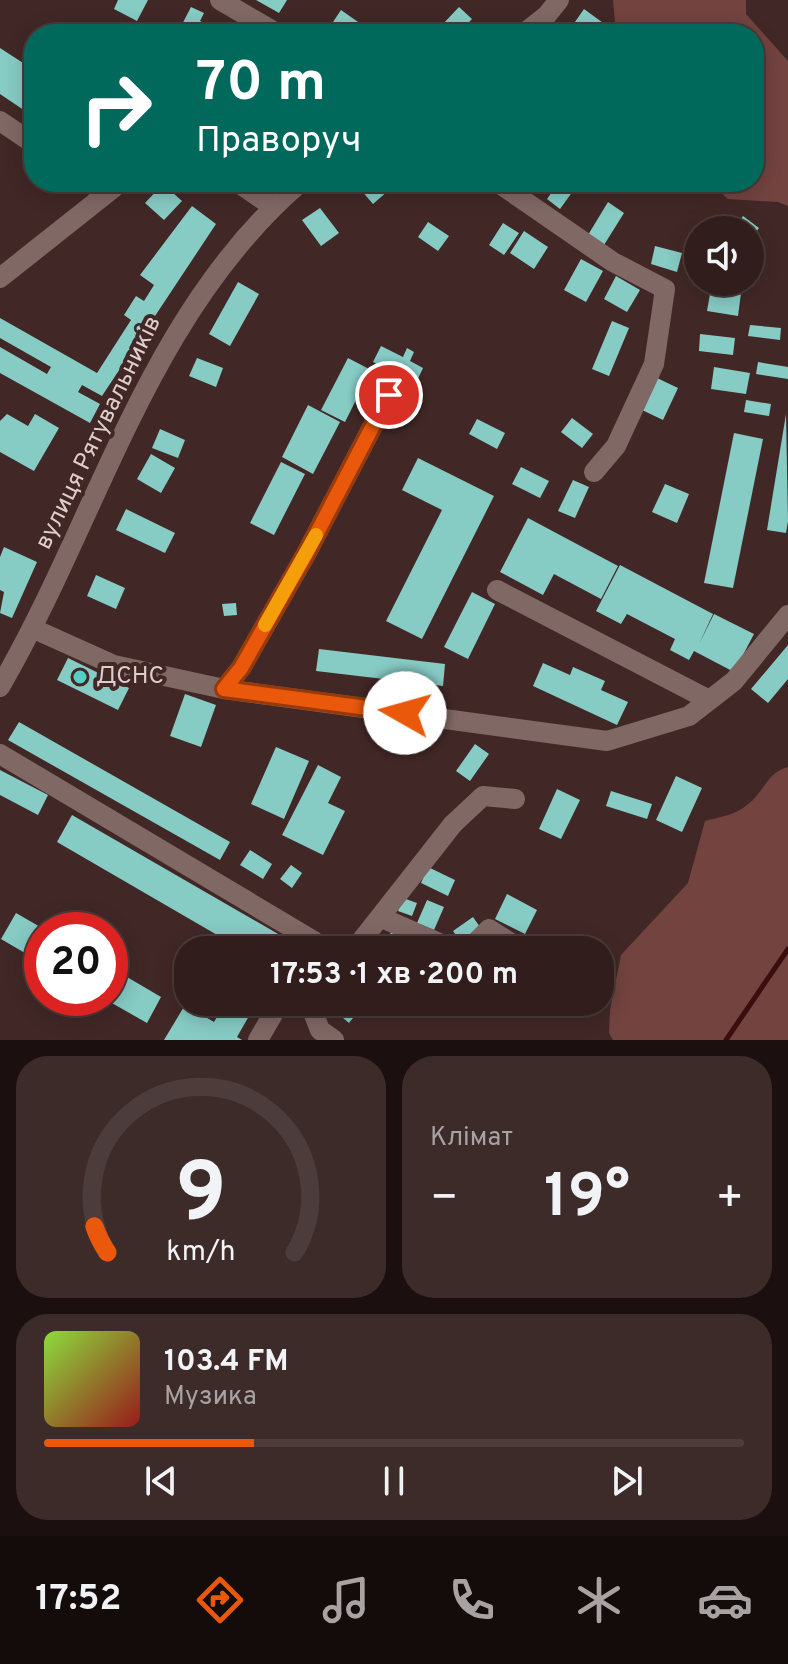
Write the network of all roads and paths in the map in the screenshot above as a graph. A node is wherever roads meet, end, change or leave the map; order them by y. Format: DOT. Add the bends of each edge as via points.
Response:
graph roads {
  1 [pos="220,0"];
  2 [pos="559,0"];
  3 [pos="261,24"];
  4 [pos="536,24"];
  5 [pos="0,121"];
  6 [pos="24,137"];
  7 [pos="108,192"];
  8 [pos="252,192"];
  9 [pos="289,192"];
  10 [pos="511,192"];
  11 [pos="272,206"];
  12 [pos="0,278"];
  13 [pos="389,395"];
  14 [pos="594,472"];
  15 [pos="497,590"];
  16 [pos="788,615"];
  17 [pos="34,629"];
  18 [pos="0,687"];
  19 [pos="224,689"];
  20 [pos="709,700"];
  21 [pos="0,754"];
  22 [pos="515,799"];
  23 [pos="382,918"];
  24 [pos="306,936"];
  25 [pos="366,936"];
  26 [pos="423,936"];
  27 [pos="482,936"];
  28 [pos="500,936"];
  29 [pos="272,1016"];
  30 [pos="314,1016"];
  31 [pos="258,1040"];
  32 [pos="334,1040"];
  1 -- 3 [label="street"];
  2 -- 4 [label="street"];
  5 -- 6 [label="street"];
  7 -- 12 [label="street"];
  8 -- 11 [label="street"];
  9 -- 11 [label="street, вулиця Рятувальників"];
  10 -- 14 [label="street" via="601,254 665,289 654,364 616,446"];
  11 -- 17 [label="street, вулиця Рятувальників" via="217,268 174,334"];
  13 -- 19 [label="street" via="306,554"];
  15 -- 20 [label="street"];
  16 -- 20 [label="street" via="734,681"];
  17 -- 18 [label="street, вулиця Рятувальників"];
  17 -- 19 [label="street" via="114,665"];
  19 -- 20 [label="street" via="607,741 660,728"];
  21 -- 24 [label="street"];
  22 -- 23 [label="street" via="483,796 453,824"];
  23 -- 25 [label="street"];
  23 -- 26 [label="street"];
  27 -- 28 [label="street" via="489,929"];
  29 -- 31 [label="street"];
  30 -- 32 [label="street" via="320,1030"];
}
